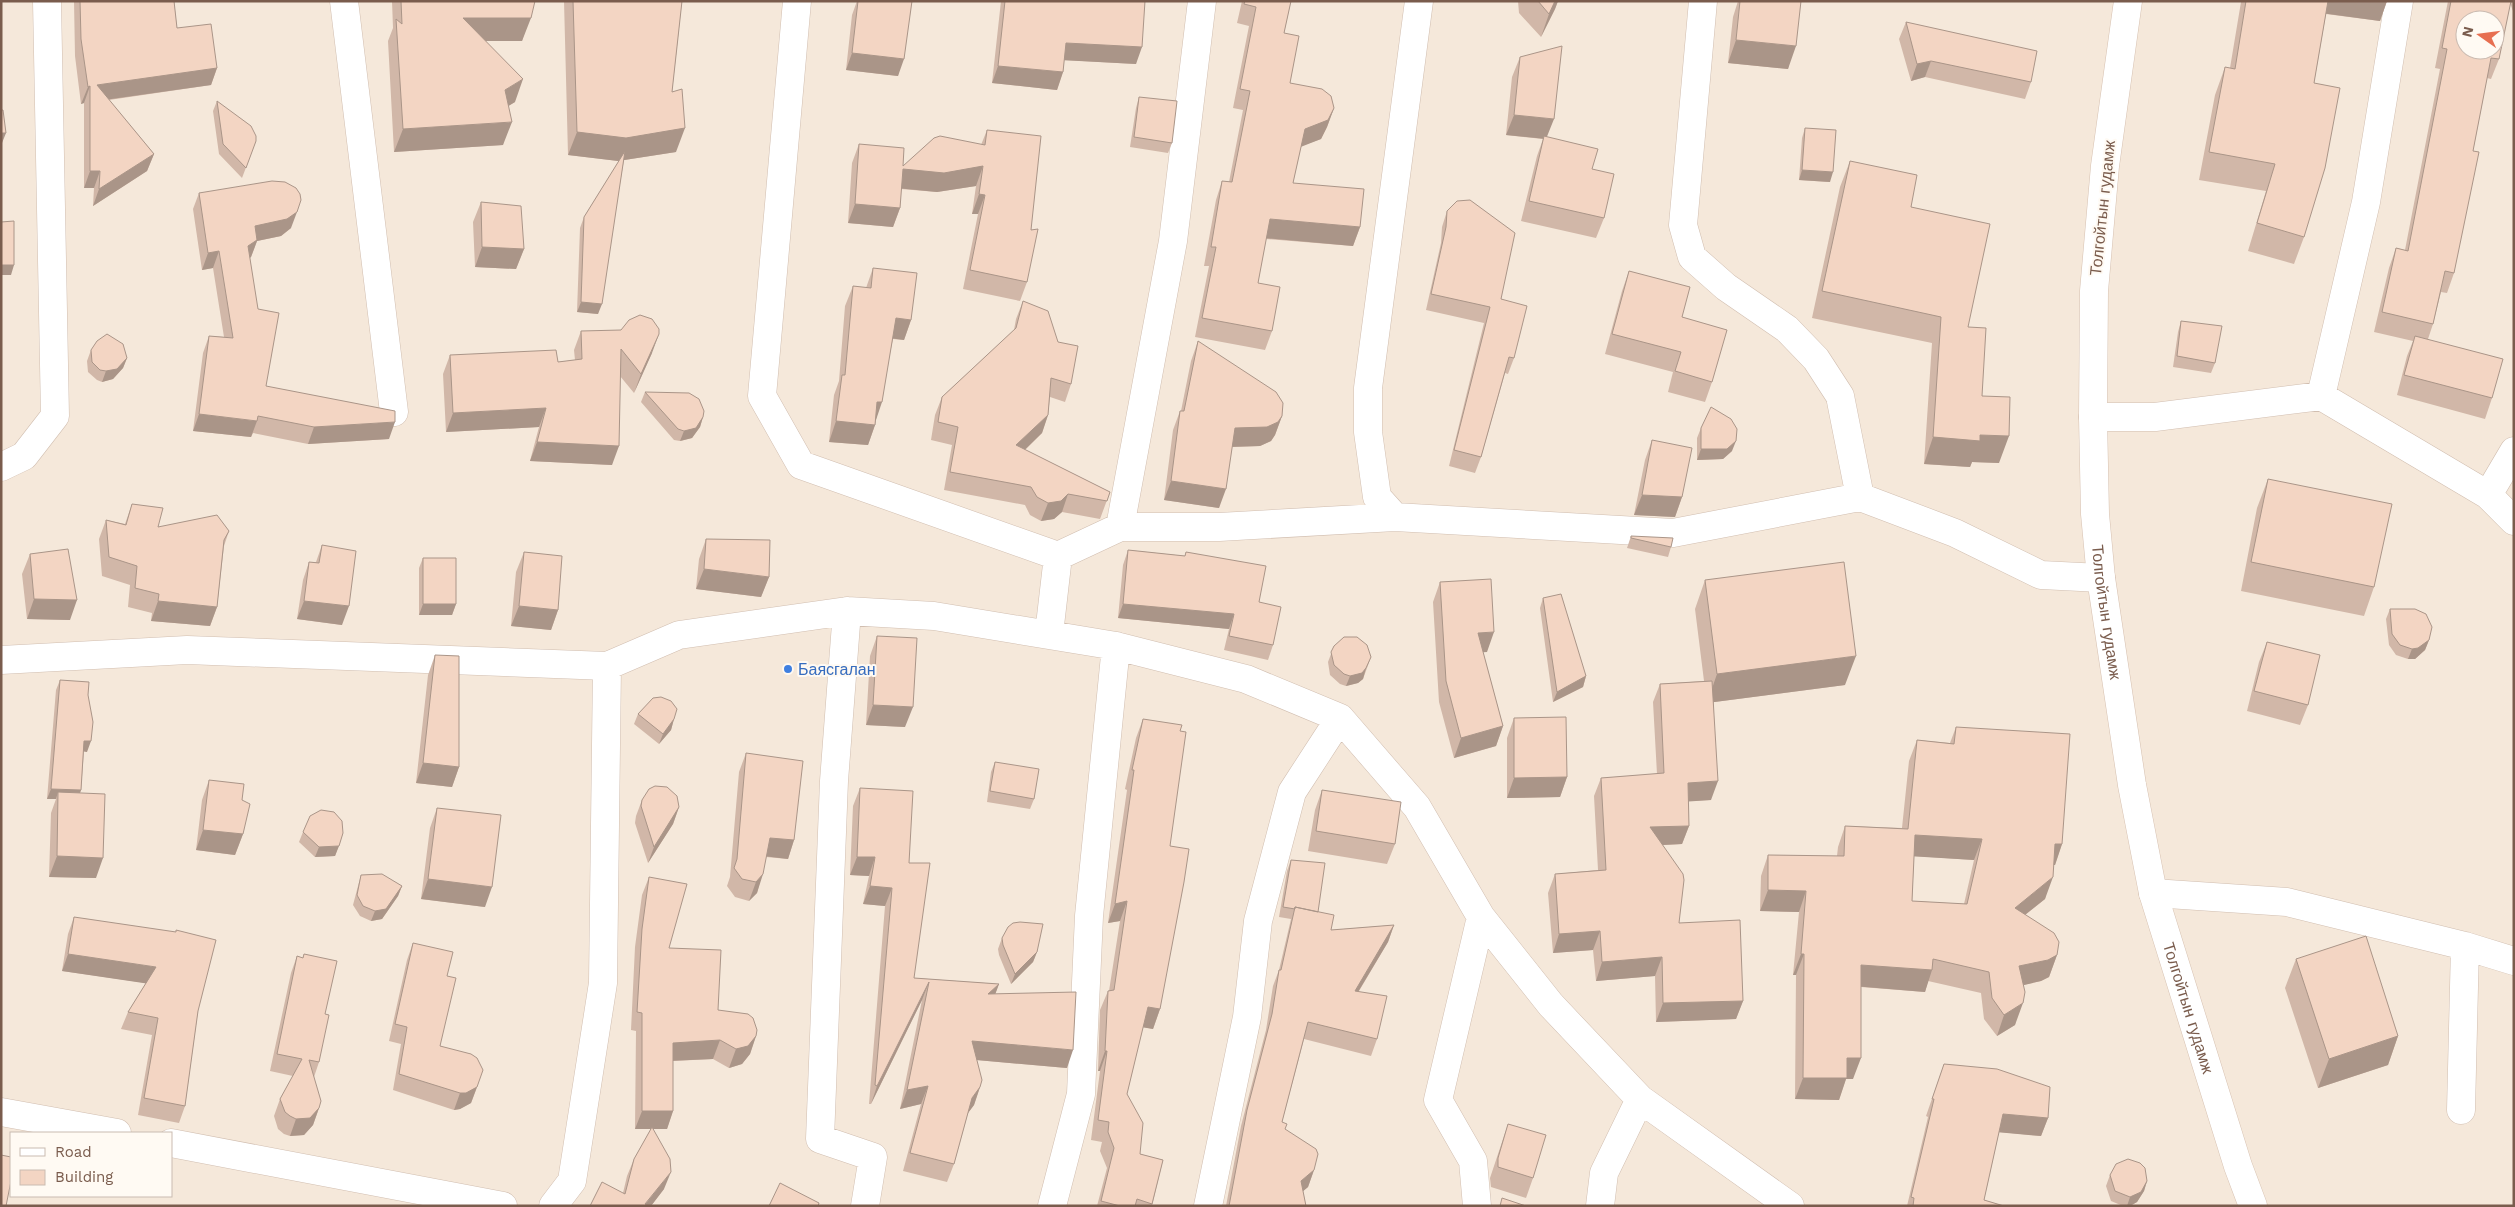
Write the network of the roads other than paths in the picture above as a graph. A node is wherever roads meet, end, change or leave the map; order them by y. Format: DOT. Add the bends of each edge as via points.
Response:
graph roads {
  1 [pos="47,1"];
  2 [pos="344,1"];
  3 [pos="797,1"];
  4 [pos="1202,1"];
  5 [pos="1419,1"];
  6 [pos="1704,1"];
  7 [pos="2128,1"];
  8 [pos="2399,1"];
  9 [pos="2321,396"];
  10 [pos="394,412"];
  11 [pos="2092,417"];
  12 [pos="2514,451"];
  13 [pos="1,467"];
  14 [pos="2488,495"];
  15 [pos="1860,497"];
  16 [pos="1395,517"];
  17 [pos="2514,521"];
  18 [pos="1120,527"];
  19 [pos="1058,556"];
  20 [pos="2101,578"];
  21 [pos="847,611"];
  22 [pos="1049,634"];
  23 [pos="1116,646"];
  24 [pos="1,660"];
  25 [pos="607,666"];
  26 [pos="1340,718"];
  27 [pos="2153,893"];
  28 [pos="1481,917"];
  29 [pos="2465,946"];
  30 [pos="2514,961"];
  31 [pos="1640,1098"];
  32 [pos="2461,1110"];
  33 [pos="1,1112"];
  34 [pos="111,1132"];
  35 [pos="172,1144"];
  36 [pos="1764,1197"];
  37 [pos="504,1206"];
  38 [pos="553,1206"];
  39 [pos="865,1206"];
  40 [pos="1052,1206"];
  41 [pos="1208,1206"];
  42 [pos="1477,1206"];
  43 [pos="1600,1206"];
  44 [pos="1790,1206"];
  45 [pos="2253,1206"];
  1 -- 13 [label="street" via="55,416 24,456"];
  2 -- 10 [label="street"];
  3 -- 19 [label="street" via="762,396 801,464"];
  4 -- 18 [label="street" via="1173,241"];
  5 -- 16 [label="street" via="1368,388 1368,432 1377,497"];
  6 -- 15 [label="street" via="1683,225 1692,257 1726,287 1787,329 1816,359 1840,396"];
  7 -- 11 [label="street, Толгойтын гудамж" via="2094,292"];
  8 -- 9 [label="street" via="2366,202"];
  9 -- 11 [label="street" via="2155,417"];
  9 -- 14 [label="street"];
  11 -- 20 [label="street, Толгойтын гудамж"];
  12 -- 14 [label="street"];
  14 -- 17 [label="street"];
  15 -- 16 [label="street" via="1673,533"];
  15 -- 20 [label="street" via="1955,532 2041,575"];
  16 -- 18 [label="street" via="1218,527"];
  18 -- 19 [label="street"];
  19 -- 22 [label="street"];
  20 -- 27 [label="street, Толгойтын гудамж" via="2132,785"];
  21 -- 22 [label="street" via="934,616"];
  21 -- 25 [label="street" via="679,635"];
  21 -- 39 [label="street" via="834,781 820,1139 873,1157"];
  22 -- 23 [label="street"];
  23 -- 26 [label="street" via="1246,679"];
  23 -- 40 [label="street" via="1089,916 1081,1094"];
  24 -- 25 [label="street" via="187,650"];
  25 -- 38 [label="street" via="603,983 572,1181"];
  26 -- 28 [label="street" via="1417,807"];
  26 -- 41 [label="street" via="1292,792 1258,921 1247,1017"];
  27 -- 29 [label="street" via="2287,902"];
  27 -- 45 [label="street, Толгойтын гудамж"];
  28 -- 31 [label="street" via="1551,1005"];
  28 -- 42 [label="street" via="1438,1100 1473,1161"];
  29 -- 30 [label="street"];
  29 -- 32 [label="street"];
  31 -- 36 [label="street"];
  31 -- 43 [label="street" via="1604,1173"];
  33 -- 34 [label="street"];
  35 -- 37 [label="street"];
  36 -- 44 [label="street"];
}
